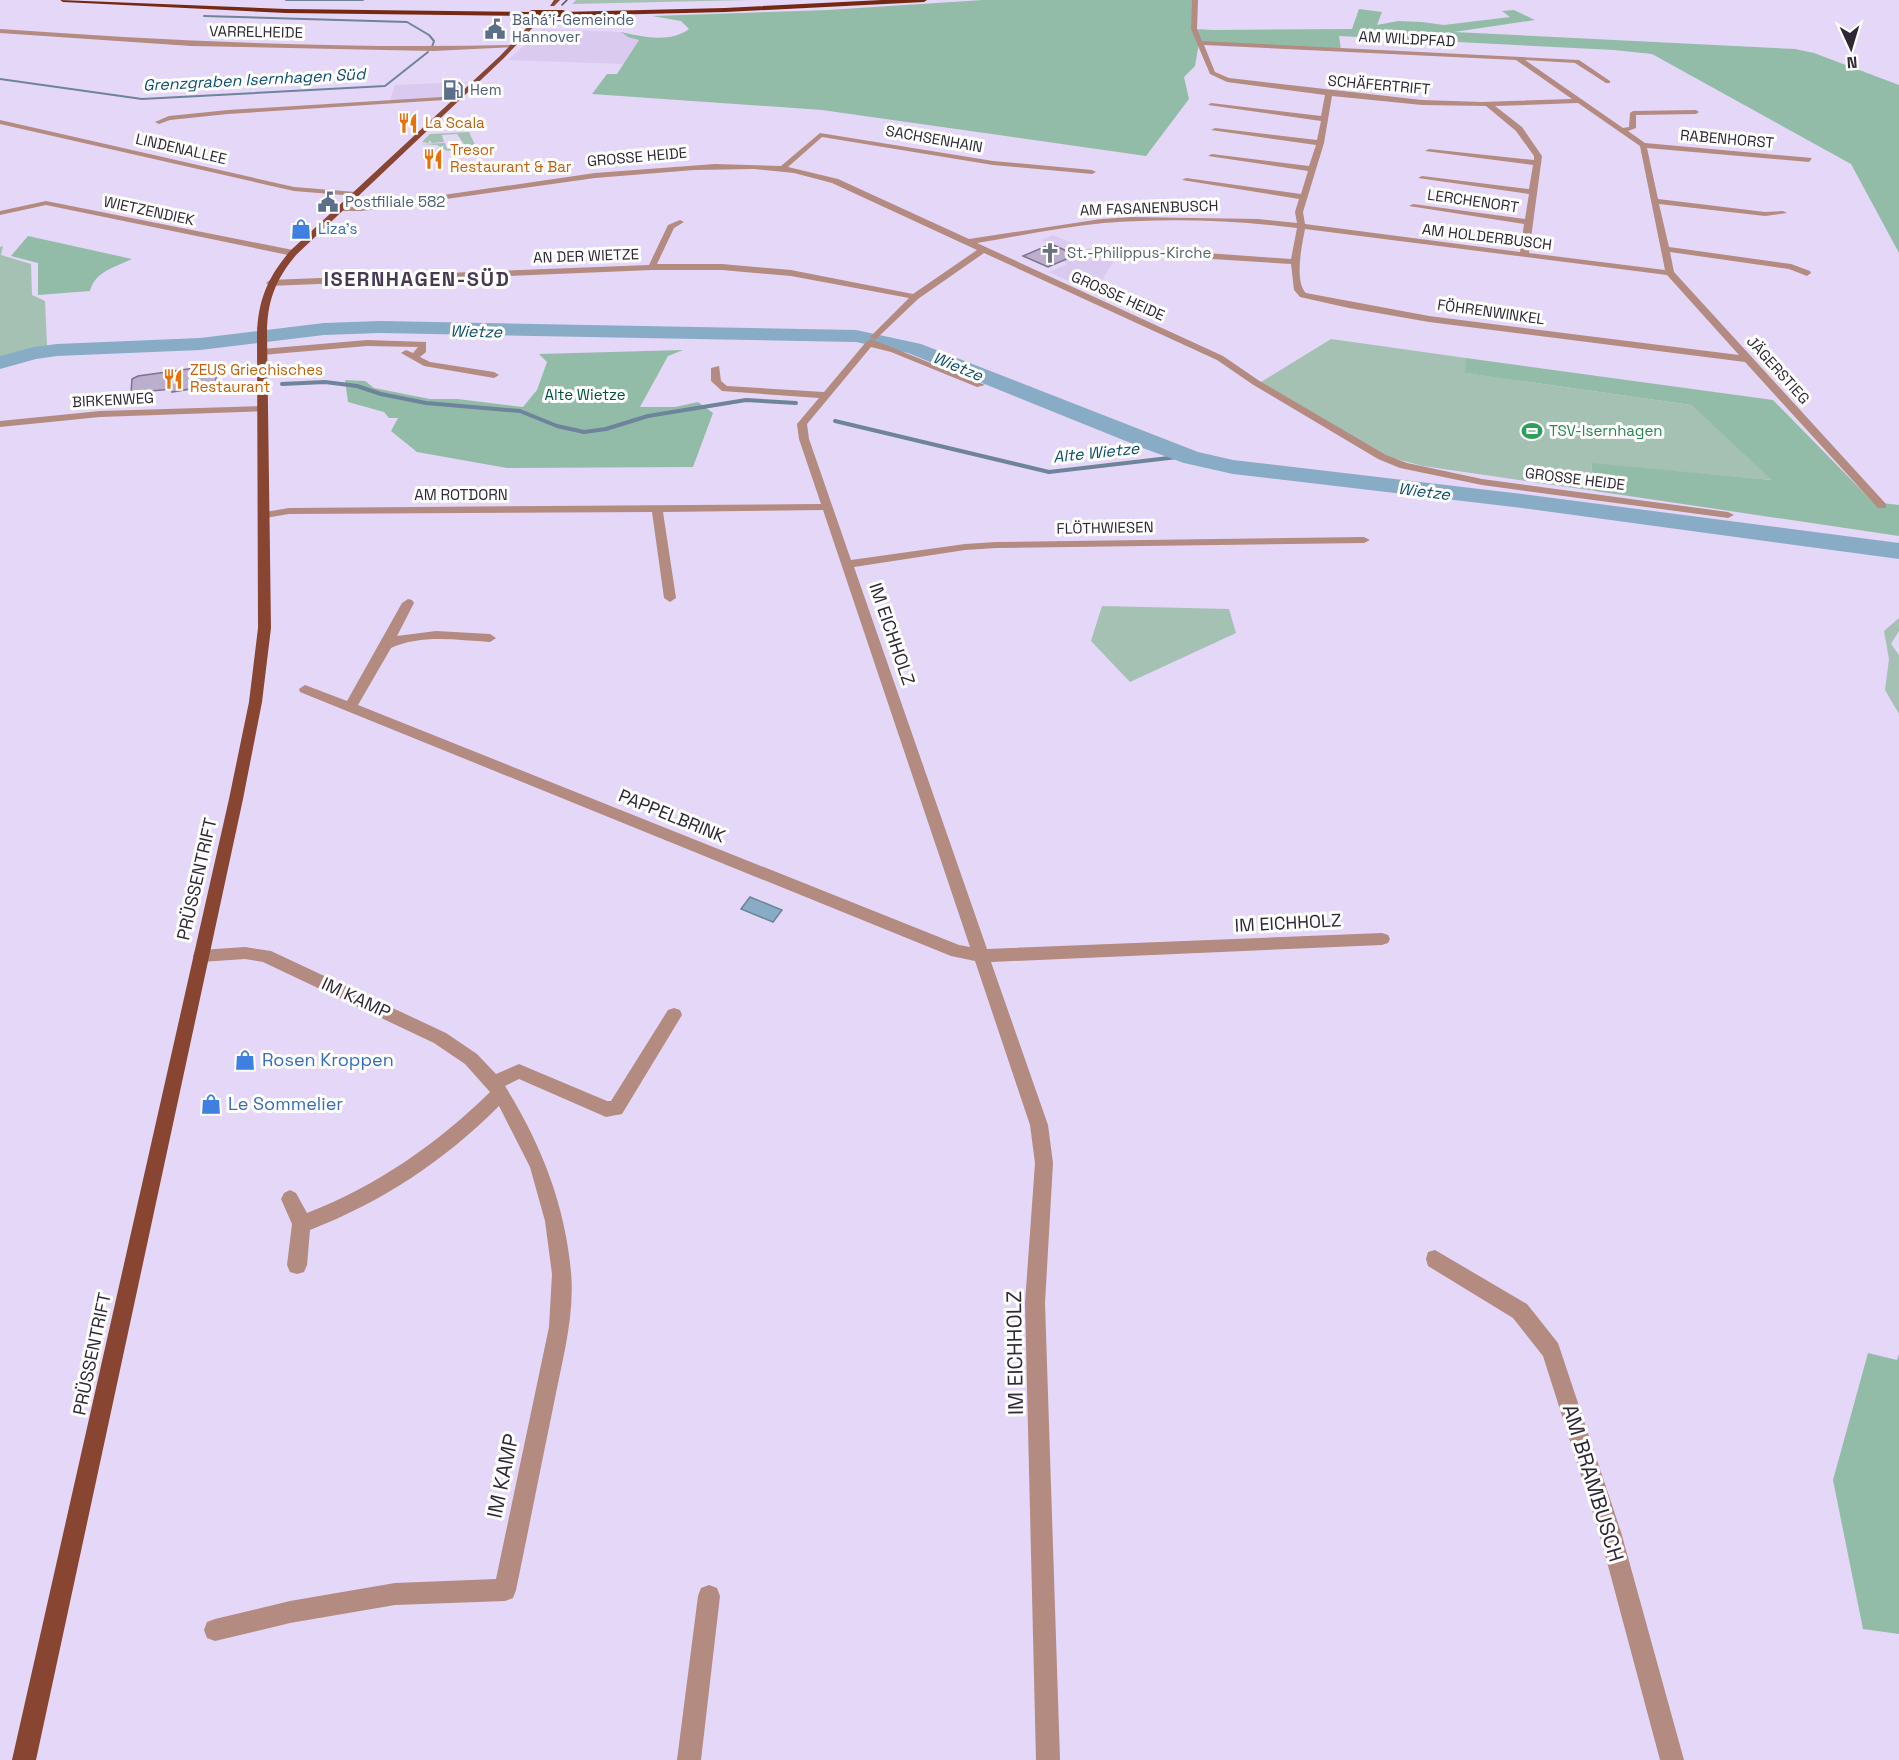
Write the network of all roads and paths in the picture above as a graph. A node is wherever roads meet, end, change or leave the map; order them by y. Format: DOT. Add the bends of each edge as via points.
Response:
graph roads {
  1 [pos="63,0"];
  2 [pos="150,0"];
  3 [pos="838,0"];
  4 [pos="924,0"];
  5 [pos="1195,0"];
  6 [pos="565,11"];
  7 [pos="537,14"];
  8 [pos="2,32"];
  9 [pos="1199,43"];
  10 [pos="512,47"];
  11 [pos="1517,58"];
  12 [pos="1608,82"];
  13 [pos="1329,94"];
  14 [pos="458,98"];
  15 [pos="1579,101"];
  16 [pos="1488,104"];
  17 [pos="1211,105"];
  18 [pos="1696,112"];
  19 [pos="1325,119"];
  20 [pos="159,122"];
  21 [pos="0,123"];
  22 [pos="1215,130"];
  23 [pos="1623,130"];
  24 [pos="1320,143"];
  25 [pos="1643,145"];
  26 [pos="1429,151"];
  27 [pos="1212,156"];
  28 [pos="1809,160"];
  29 [pos="1538,163"];
  30 [pos="784,167"];
  31 [pos="1312,169"];
  32 [pos="1092,172"];
  33 [pos="1422,178"];
  34 [pos="1186,180"];
  35 [pos="1533,192"];
  36 [pos="356,194"];
  37 [pos="1304,196"];
  38 [pos="1654,201"];
  39 [pos="1413,207"];
  40 [pos="340,209"];
  41 [pos="0,213"];
  42 [pos="1783,213"];
  43 [pos="680,222"];
  44 [pos="1529,222"];
  45 [pos="1301,226"];
  46 [pos="967,242"];
  47 [pos="1665,249"];
  48 [pos="982,250"];
  49 [pos="293,253"];
  50 [pos="1164,253"];
  51 [pos="1524,255"];
  52 [pos="1295,262"];
  53 [pos="652,267"];
  54 [pos="1670,273"];
  55 [pos="1807,273"];
  56 [pos="270,283"];
  57 [pos="915,297"];
  58 [pos="872,341"];
  59 [pos="262,342"];
  60 [pos="1748,359"];
  61 [pos="716,368"];
  62 [pos="494,375"];
  63 [pos="980,385"];
  64 [pos="826,395"];
  65 [pos="263,409"];
  66 [pos="0,424"];
  67 [pos="1882,506"];
  68 [pos="827,507"];
  69 [pos="657,508"];
  70 [pos="265,515"];
  71 [pos="1728,515"];
  72 [pos="1364,540"];
  73 [pos="847,564"];
  74 [pos="670,598"];
  75 [pos="408,603"];
  76 [pos="490,638"];
  77 [pos="386,645"];
  78 [pos="305,689"];
  79 [pos="351,706"];
  80 [pos="1382,939"];
  81 [pos="201,956"];
  82 [pos="981,956"];
  83 [pos="674,1015"];
  84 [pos="497,1088"];
  85 [pos="290,1199"];
  86 [pos="301,1224"];
  87 [pos="1436,1259"];
  88 [pos="297,1265"];
  89 [pos="709,1596"];
  90 [pos="215,1629"];
  91 [pos="24,1760"];
  92 [pos="688,1760"];
  93 [pos="1048,1760"];
  94 [pos="1672,1760"];
  1 -- 7 [label="highway" via="286,11"];
  2 -- 7 [label="highway"];
  3 -- 6 [label="highway"];
  4 -- 6 [label="highway" via="725,10"];
  5 -- 9 [label="street" via="1194,29"];
  6 -- 7 [label="highway, bridge"];
  7 -- 10 [label="main road, PRÜSSENTRIFT"];
  8 -- 10 [label="street, VARRELHEIDE" via="191,44"];
  9 -- 11 [label="street, AM WILDPFAD"];
  9 -- 13 [label="street, SCHÄFERTRIFT" via="1217,77"];
  10 -- 14 [label="main road, PRÜSSENTRIFT"];
  11 -- 12 [label="street, AM WILDPFAD" via="1577,61"];
  11 -- 15 [label="street"];
  13 -- 16 [label="street, SCHÄFERTRIFT"];
  13 -- 19 [label="street"];
  14 -- 20 [label="street" via="228,112"];
  14 -- 36 [label="main road, PRÜSSENTRIFT"];
  15 -- 16 [label="street, SCHÄFERTRIFT"];
  15 -- 23 [label="street"];
  16 -- 29 [label="street" via="1528,139"];
  17 -- 19 [label="street"];
  18 -- 23 [label="street" via="1633,112 1632,128"];
  19 -- 24 [label="street"];
  21 -- 36 [label="street, LINDENALLEE" via="294,189"];
  22 -- 24 [label="street"];
  23 -- 25 [label="street"];
  24 -- 31 [label="street"];
  25 -- 28 [label="street, RABENHORST"];
  25 -- 38 [label="street"];
  26 -- 29 [label="street"];
  27 -- 31 [label="street"];
  29 -- 35 [label="street, LERCHENORT"];
  30 -- 32 [label="street, SACHSENHAIN" via="820,135 993,163"];
  30 -- 40 [label="street, GROSSE HEIDE" via="628,171"];
  30 -- 46 [label="street, GROSSE HEIDE" via="835,181"];
  31 -- 37 [label="street"];
  33 -- 35 [label="street, LERCHENORT"];
  34 -- 37 [label="street, AM FASANENBUSCH"];
  35 -- 44 [label="street, LERCHENORT"];
  36 -- 40 [label="main road, PRÜSSENTRIFT"];
  37 -- 45 [label="street" via="1299,212"];
  38 -- 42 [label="street"];
  38 -- 47 [label="street"];
  39 -- 44 [label="street, LERCHENORT"];
  40 -- 49 [label="main road, PRÜSSENTRIFT"];
  41 -- 49 [label="street, WIETZENDIEK" via="46,203"];
  43 -- 53 [label="street, AN DER WIETZE" via="671,227"];
  44 -- 51 [label="street, LERCHENORT"];
  45 -- 46 [label="street, AM FASANENBUSCH" via="1257,221 1132,219 1072,224"];
  45 -- 51 [label="street, AM HOLDERBUSCH"];
  45 -- 52 [label="street, FÖHRENWINKEL"];
  46 -- 48 [label="street, GROSSE HEIDE"];
  47 -- 54 [label="street"];
  47 -- 55 [label="street" via="1791,267"];
  48 -- 57 [label="street, IM EICHHOLZ"];
  48 -- 71 [label="street, GROSSE HEIDE" via="1220,358 1382,457 1404,466 1482,482"];
  49 -- 56 [label="main road, PRÜSSENTRIFT"];
  50 -- 52 [label="street"];
  51 -- 54 [label="street, AM HOLDERBUSCH"];
  52 -- 60 [label="street, FÖHRENWINKEL" via="1298,290 1313,298 1429,319"];
  53 -- 56 [label="street, AN DER WIETZE"];
  53 -- 57 [label="street, AN DER WIETZE" via="756,269"];
  54 -- 60 [label="street, JÄGERSTIEG"];
  56 -- 59 [label="main road, PRÜSSENTRIFT" via="262,305"];
  57 -- 58 [label="street, IM EICHHOLZ"];
  58 -- 63 [label="street"];
  58 -- 64 [label="street, IM EICHHOLZ"];
  59 -- 62 [label="street" via="367,343 414,356 427,364"];
  59 -- 65 [label="main road, PRÜSSENTRIFT"];
  60 -- 67 [label="street, JÄGERSTIEG"];
  61 -- 64 [label="street" via="715,381 725,389"];
  64 -- 68 [label="street, IM EICHHOLZ" via="802,424"];
  65 -- 66 [label="street, BIRKENWEG" via="100,414"];
  65 -- 70 [label="main road, PRÜSSENTRIFT"];
  68 -- 69 [label="street, AM ROTDORN"];
  68 -- 73 [label="street, IM EICHHOLZ"];
  69 -- 70 [label="street, AM ROTDORN" via="289,511"];
  69 -- 74 [label="street"];
  70 -- 81 [label="main road, PRÜSSENTRIFT" via="263,653"];
  72 -- 73 [label="street, FLÖTHWIESEN" via="996,544"];
  73 -- 82 [label="street, IM EICHHOLZ"];
  75 -- 77 [label="street"];
  76 -- 77 [label="street" via="412,637"];
  77 -- 79 [label="street"];
  78 -- 79 [label="street, PAPPELBRINK"];
  79 -- 82 [label="street, PAPPELBRINK" via="957,951"];
  80 -- 82 [label="street, IM EICHHOLZ"];
  81 -- 84 [label="street, IM KAMP" via="265,956 440,1038 471,1059"];
  81 -- 91 [label="main road, PRÜSSENTRIFT"];
  82 -- 93 [label="street, IM EICHHOLZ" via="1039,1125 1044,1163 1035,1303"];
  83 -- 84 [label="street" via="616,1108 606,1109 519,1071"];
  84 -- 86 [label="street" via="478,1116 425,1159 331,1214"];
  84 -- 90 [label="street, IM KAMP" via="539,1166 554,1221 562,1274 559,1327 505,1590 395,1594"];
  85 -- 86 [label="street"];
  86 -- 88 [label="street"];
  87 -- 94 [label="street, AM BRAMBUSCH" via="1520,1311 1551,1350 1610,1533"];
  89 -- 92 [label="street"];
}
